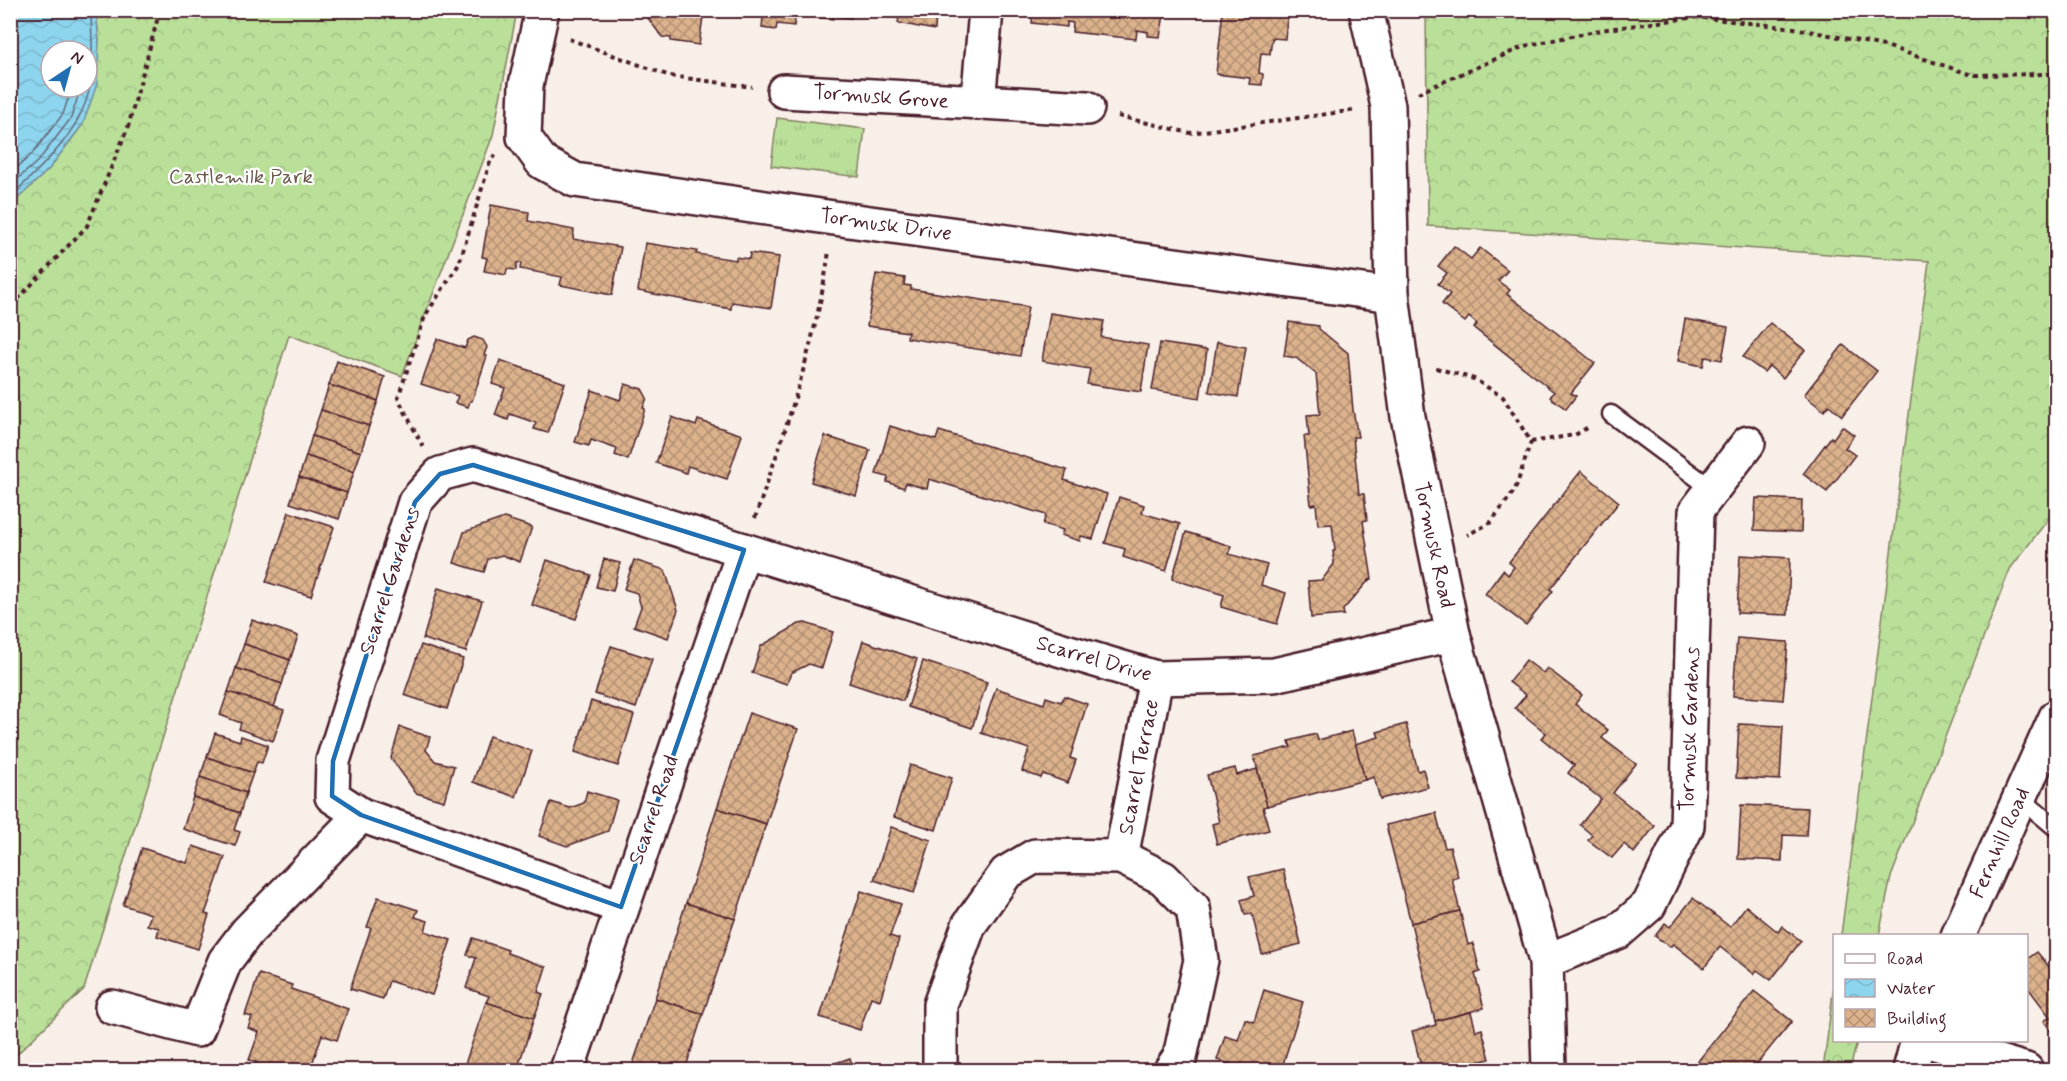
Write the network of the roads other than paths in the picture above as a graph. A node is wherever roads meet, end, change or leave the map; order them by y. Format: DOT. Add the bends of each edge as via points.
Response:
graph roads {
  1 [pos="986,10"];
  2 [pos="1366,10"];
  3 [pos="540,19"];
  4 [pos="784,91"];
  5 [pos="978,103"];
  6 [pos="1087,108"];
  7 [pos="1392,296"];
  8 [pos="1611,414"];
  9 [pos="1748,444"];
  10 [pos="1712,489"];
  11 [pos="744,550"];
  12 [pos="1453,634"];
  13 [pos="1156,678"];
  14 [pos="2056,717"];
  15 [pos="2020,798"];
  16 [pos="361,815"];
  17 [pos="2056,828"];
  18 [pos="1121,857"];
  19 [pos="621,907"];
  20 [pos="1959,934"];
  21 [pos="1546,961"];
  22 [pos="112,1006"];
  23 [pos="1918,1042"];
  24 [pos="1928,1042"];
  25 [pos="567,1071"];
  26 [pos="940,1071"];
  27 [pos="1171,1071"];
  28 [pos="1549,1071"];
  29 [pos="1910,1071"];
  30 [pos="2026,1071"];
  1 -- 5 [label="street, Tormusk Grove"];
  2 -- 7 [label="street, Tormusk Road" via="1388,106"];
  3 -- 7 [label="street, Tormusk Drive" via="526,85 524,137 542,162 575,180"];
  4 -- 5 [label="street, Tormusk Grove"];
  5 -- 6 [label="street, Tormusk Grove"];
  7 -- 12 [label="street, Tormusk Road" via="1408,417"];
  8 -- 10 [label="lane"];
  9 -- 10 [label="street, Tormusk Gardens"];
  10 -- 21 [label="street, Tormusk Gardens" via="1696,511 1687,826 1649,905 1618,932"];
  11 -- 13 [label="street, Scarrel Drive"];
  11 -- 16 [label="street, Scarrel Gardens" via="473,465 440,474 415,502 333,761 332,796"];
  11 -- 19 [label="street, Scarrel Road"];
  12 -- 13 [label="street, Scarrel Drive" via="1274,675"];
  12 -- 21 [label="street, Tormusk Road"];
  13 -- 18 [label="street, Scarrel Terrace"];
  14 -- 15 [label="street, Fernhill Road"];
  15 -- 17 [label="lane"];
  15 -- 20 [label="street, Fernhill Road"];
  16 -- 19 [label="street, Scarrel Gardens"];
  16 -- 22 [label="street" via="247,932 225,961 197,1030"];
  18 -- 26 [label="street, Scarrel Terrace" via="1035,856 1006,873 969,925 940,1005"];
  18 -- 27 [label="street, Scarrel Terrace" via="1163,878 1193,908 1201,960 1180,1056"];
  19 -- 25 [label="street, Scarrel Road"];
  21 -- 28 [label="street, Tormusk Road"];
  23 -- 29 [label="street"];
  24 -- 30 [label="street"];
}
